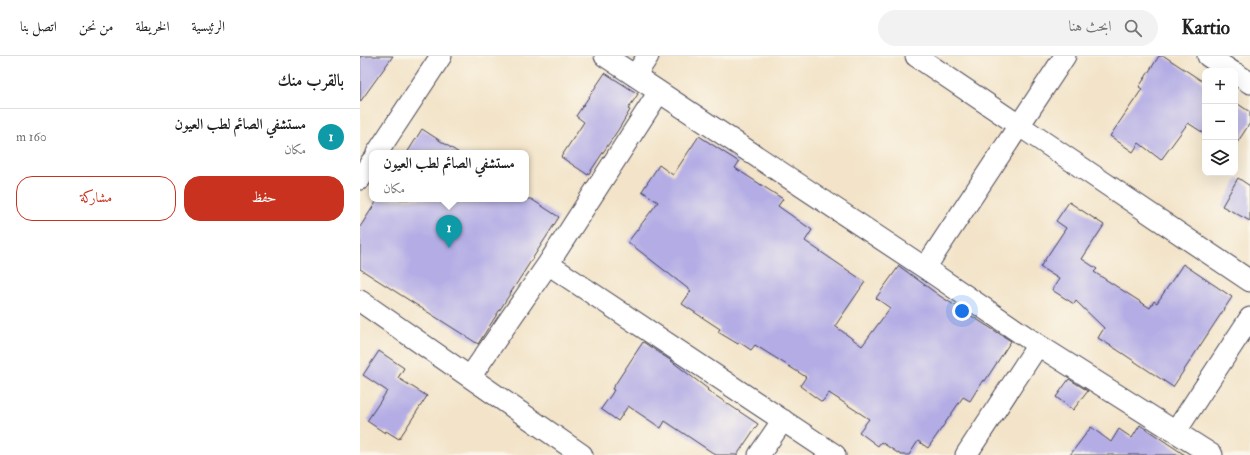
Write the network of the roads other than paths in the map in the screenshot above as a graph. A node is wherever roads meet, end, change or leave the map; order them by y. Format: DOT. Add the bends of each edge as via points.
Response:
graph roads {
  1 [pos="441,56"];
  2 [pos="604,56"];
  3 [pos="648,56"];
  4 [pos="916,56"];
  5 [pos="1065,56"];
  6 [pos="1208,56"];
  7 [pos="1226,68"];
  8 [pos="635,76"];
  9 [pos="1238,76"];
  10 [pos="1250,84"];
  11 [pos="659,92"];
  12 [pos="1020,125"];
  13 [pos="379,150"];
  14 [pos="369,166"];
  15 [pos="360,179"];
  16 [pos="548,264"];
  17 [pos="926,268"];
  18 [pos="1250,281"];
  19 [pos="360,301"];
  20 [pos="1250,318"];
  21 [pos="1038,345"];
  22 [pos="470,377"];
  23 [pos="782,420"];
  24 [pos="1176,431"];
  25 [pos="582,455"];
  26 [pos="759,455"];
  27 [pos="835,455"];
  28 [pos="966,455"];
  29 [pos="1212,455"];
  1 -- 13 [label="street"];
  2 -- 8 [label="street"];
  3 -- 8 [label="street"];
  4 -- 12 [label="street"];
  5 -- 12 [label="street"];
  6 -- 7 [label="street"];
  8 -- 11 [label="street"];
  9 -- 10 [label="street"];
  11 -- 16 [label="street"];
  11 -- 17 [label="street"];
  12 -- 17 [label="street"];
  12 -- 18 [label="street"];
  14 -- 15 [label="street"];
  16 -- 22 [label="street"];
  16 -- 23 [label="street"];
  17 -- 21 [label="street"];
  19 -- 22 [label="street"];
  20 -- 24 [label="street"];
  21 -- 24 [label="street"];
  21 -- 28 [label="street"];
  22 -- 25 [label="street"];
  23 -- 26 [label="street"];
  23 -- 27 [label="street"];
  24 -- 29 [label="street"];
}
